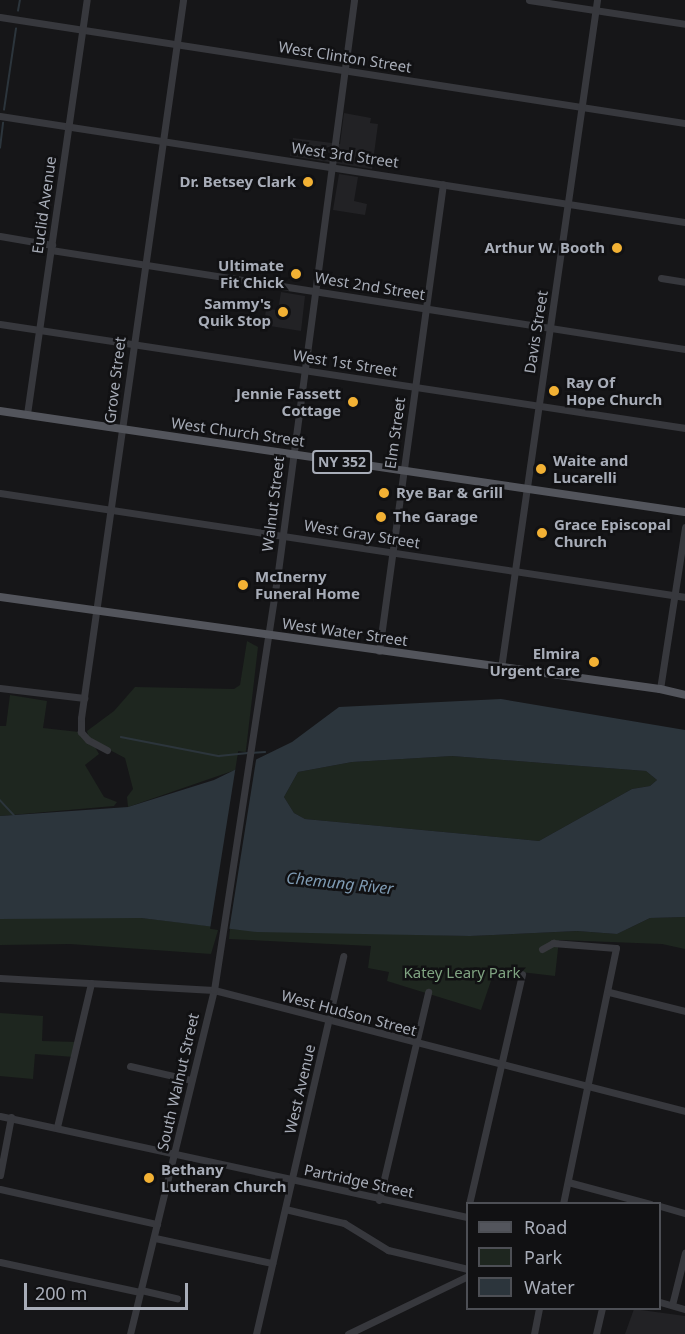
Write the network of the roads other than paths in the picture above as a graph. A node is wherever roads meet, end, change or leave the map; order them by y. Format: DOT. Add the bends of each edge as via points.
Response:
graph roads {
  1 [pos="87,0"];
  2 [pos="183,0"];
  3 [pos="354,0"];
  4 [pos="529,0"];
  5 [pos="597,0"];
  6 [pos="595,11"];
  7 [pos="0,17"];
  8 [pos="685,24"];
  9 [pos="83,30"];
  10 [pos="176,45"];
  11 [pos="344,70"];
  12 [pos="581,107"];
  13 [pos="0,116"];
  14 [pos="685,123"];
  15 [pos="69,126"];
  16 [pos="163,141"];
  17 [pos="331,167"];
  18 [pos="443,184"];
  19 [pos="568,203"];
  20 [pos="685,222"];
  21 [pos="0,236"];
  22 [pos="52,248"];
  23 [pos="144,266"];
  24 [pos="661,278"];
  25 [pos="685,282"];
  26 [pos="314,291"];
  27 [pos="426,308"];
  28 [pos="0,324"];
  29 [pos="552,327"];
  30 [pos="39,330"];
  31 [pos="133,344"];
  32 [pos="685,349"];
  33 [pos="303,370"];
  34 [pos="415,388"];
  35 [pos="538,407"];
  36 [pos="0,411"];
  37 [pos="27,414"];
  38 [pos="685,428"];
  39 [pos="123,429"];
  40 [pos="292,454"];
  41 [pos="404,471"];
  42 [pos="525,489"];
  43 [pos="0,493"];
  44 [pos="109,509"];
  45 [pos="685,512"];
  46 [pos="685,527"];
  47 [pos="283,536"];
  48 [pos="393,552"];
  49 [pos="513,571"];
  50 [pos="675,595"];
  51 [pos="0,597"];
  52 [pos="685,597"];
  53 [pos="97,611"];
  54 [pos="267,634"];
  55 [pos="379,651"];
  56 [pos="501,668"];
  57 [pos="0,688"];
  58 [pos="660,688"];
  59 [pos="685,695"];
  60 [pos="84,698"];
  61 [pos="107,750"];
  62 [pos="222,940"];
  63 [pos="542,949"];
  64 [pos="343,956"];
  65 [pos="522,974"];
  66 [pos="0,978"];
  67 [pos="91,983"];
  68 [pos="213,990"];
  69 [pos="428,992"];
  70 [pos="609,992"];
  71 [pos="685,1011"];
  72 [pos="329,1022"];
  73 [pos="416,1044"];
  74 [pos="130,1066"];
  75 [pos="501,1066"];
  76 [pos="191,1080"];
  77 [pos="589,1086"];
  78 [pos="685,1111"];
  79 [pos="0,1116"];
  80 [pos="11,1117"];
  81 [pos="57,1127"];
  82 [pos="174,1154"];
  83 [pos="0,1175"];
  84 [pos="292,1180"];
  85 [pos="568,1182"];
  86 [pos="0,1189"];
  87 [pos="379,1200"];
  88 [pos="469,1202"];
  89 [pos="563,1202"];
  90 [pos="646,1202"];
  91 [pos="661,1206"];
  92 [pos="285,1209"];
  93 [pos="685,1213"];
  94 [pos="466,1217"];
  95 [pos="157,1224"];
  96 [pos="155,1238"];
  97 [pos="685,1253"];
  98 [pos="0,1262"];
  99 [pos="272,1263"];
  100 [pos="466,1269"];
  101 [pos="466,1277"];
  102 [pos="141,1291"];
  103 [pos="177,1298"];
  104 [pos="661,1302"];
  105 [pos="672,1305"];
  106 [pos="685,1309"];
  107 [pos="539,1310"];
  108 [pos="602,1310"];
  109 [pos="130,1334"];
  110 [pos="256,1334"];
  111 [pos="348,1334"];
  112 [pos="534,1334"];
  113 [pos="596,1334"];
  1 -- 9 [label="street, Euclid Avenue"];
  2 -- 10 [label="street, Grove Street"];
  3 -- 11 [label="street, Walnut Street"];
  4 -- 6 [label="street"];
  5 -- 6 [label="street, Davis Street"];
  6 -- 8 [label="street"];
  6 -- 12 [label="street, Davis Street"];
  7 -- 9 [label="street, West Clinton Street"];
  9 -- 10 [label="street, West Clinton Street"];
  9 -- 15 [label="street, Euclid Avenue"];
  10 -- 11 [label="street, West Clinton Street"];
  10 -- 16 [label="street, Grove Street"];
  11 -- 12 [label="street, West Clinton Street"];
  11 -- 17 [label="street, Walnut Street"];
  12 -- 14 [label="street, West Clinton Street"];
  12 -- 19 [label="street, Davis Street"];
  13 -- 15 [label="street, West 3rd Street"];
  15 -- 16 [label="street, West 3rd Street"];
  15 -- 22 [label="street, Euclid Avenue"];
  16 -- 17 [label="street, West 3rd Street"];
  16 -- 23 [label="street, Grove Street"];
  17 -- 18 [label="street, West 3rd Street"];
  17 -- 26 [label="street, Walnut Street"];
  18 -- 19 [label="street, West 3rd Street"];
  18 -- 27 [label="street, Elm Street"];
  19 -- 20 [label="street, West 3rd Street"];
  19 -- 29 [label="street, Davis Street"];
  21 -- 22 [label="street, West 2nd Street"];
  22 -- 23 [label="street, West 2nd Street"];
  22 -- 30 [label="street, Euclid Avenue"];
  23 -- 26 [label="street, West 2nd Street"];
  23 -- 31 [label="street, Grove Street"];
  24 -- 25 [label="street"];
  26 -- 27 [label="street, West 2nd Street"];
  26 -- 33 [label="street, Walnut Street"];
  27 -- 29 [label="street, West 2nd Street"];
  27 -- 34 [label="street, Elm Street"];
  28 -- 30 [label="street, West 1st Street"];
  29 -- 32 [label="street, West 2nd Street"];
  29 -- 35 [label="street, Davis Street"];
  30 -- 31 [label="street, West 1st Street"];
  30 -- 37 [label="street, Euclid Avenue"];
  31 -- 33 [label="street, West 1st Street"];
  31 -- 39 [label="street, Grove Street"];
  33 -- 34 [label="street, West 1st Street"];
  33 -- 40 [label="street, Walnut Street"];
  34 -- 35 [label="street, West 1st Street"];
  34 -- 41 [label="street, Elm Street"];
  35 -- 38 [label="street, West 1st Street"];
  35 -- 42 [label="street, Davis Street"];
  36 -- 37 [label="main road, West Church Street / NY 352"];
  37 -- 39 [label="main road, West Church Street / NY 352"];
  39 -- 40 [label="main road, West Church Street / NY 352"];
  39 -- 44 [label="street, Grove Street"];
  40 -- 41 [label="main road, West Church Street / NY 352"];
  40 -- 47 [label="street, Walnut Street"];
  41 -- 42 [label="main road, West Church Street / NY 352"];
  41 -- 48 [label="street, Elm Street"];
  42 -- 45 [label="main road, West Church Street / NY 352"];
  42 -- 49 [label="street, Davis Street"];
  43 -- 44 [label="street, West Gray Street"];
  44 -- 47 [label="street, West Gray Street"];
  44 -- 53 [label="street, Grove Street"];
  46 -- 50 [label="street"];
  47 -- 48 [label="street, West Gray Street"];
  47 -- 54 [label="street, Walnut Street"];
  48 -- 49 [label="street, West Gray Street"];
  48 -- 55 [label="street, Elm Street"];
  49 -- 50 [label="street, West Gray Street"];
  49 -- 56 [label="street, Davis Street"];
  50 -- 52 [label="street, West Gray Street"];
  50 -- 58 [label="street"];
  51 -- 53 [label="main road, West Water Street"];
  53 -- 54 [label="main road, West Water Street"];
  53 -- 60 [label="street, Grove Street"];
  54 -- 55 [label="main road, West Water Street"];
  54 -- 62 [label="street, Walnut Street"];
  55 -- 56 [label="main road, West Water Street"];
  56 -- 58 [label="main road, West Water Street"];
  57 -- 60 [label="street"];
  58 -- 59 [label="main road, West Water Street"];
  60 -- 61 [label="street, Grove Street" via="81,732"];
  62 -- 68 [label="street, South Walnut Street"];
  63 -- 70 [label="street" via="553,943 616,948"];
  64 -- 72 [label="street, West Avenue"];
  65 -- 75 [label="street"];
  66 -- 67 [label="street, West Hudson Street"];
  67 -- 68 [label="street, West Hudson Street"];
  67 -- 81 [label="street"];
  68 -- 72 [label="street, West Hudson Street"];
  68 -- 76 [label="street, South Walnut Street"];
  69 -- 73 [label="street"];
  70 -- 71 [label="street"];
  70 -- 77 [label="street"];
  72 -- 73 [label="street, West Hudson Street"];
  72 -- 84 [label="street, West Avenue"];
  73 -- 75 [label="street, West Hudson Street"];
  73 -- 87 [label="street"];
  74 -- 76 [label="street"];
  75 -- 77 [label="street, West Hudson Street"];
  75 -- 88 [label="street"];
  76 -- 82 [label="street, South Walnut Street"];
  77 -- 78 [label="street, West Hudson Street"];
  77 -- 85 [label="street"];
  79 -- 80 [label="street, Partridge Street"];
  80 -- 81 [label="street, Partridge Street"];
  80 -- 83 [label="street"];
  81 -- 82 [label="street, Partridge Street"];
  82 -- 84 [label="street, Partridge Street"];
  82 -- 95 [label="street, South Walnut Street"];
  84 -- 87 [label="street, Partridge Street"];
  84 -- 92 [label="street, West Avenue"];
  85 -- 89 [label="street"];
  85 -- 90 [label="street"];
  86 -- 95 [label="street"];
  87 -- 94 [label="street, Partridge Street"];
  91 -- 93 [label="street"];
  92 -- 99 [label="street, West Avenue"];
  92 -- 100 [label="street" via="344,1223 388,1250"];
  95 -- 96 [label="street, South Walnut Street"];
  96 -- 99 [label="street"];
  96 -- 102 [label="street, South Walnut Street"];
  97 -- 105 [label="street"];
  98 -- 102 [label="street"];
  99 -- 110 [label="street, West Avenue"];
  101 -- 111 [label="street"];
  102 -- 103 [label="street"];
  102 -- 109 [label="street, South Walnut Street"];
  104 -- 105 [label="street"];
  105 -- 106 [label="street"];
  107 -- 112 [label="street"];
  108 -- 113 [label="street"];
}
